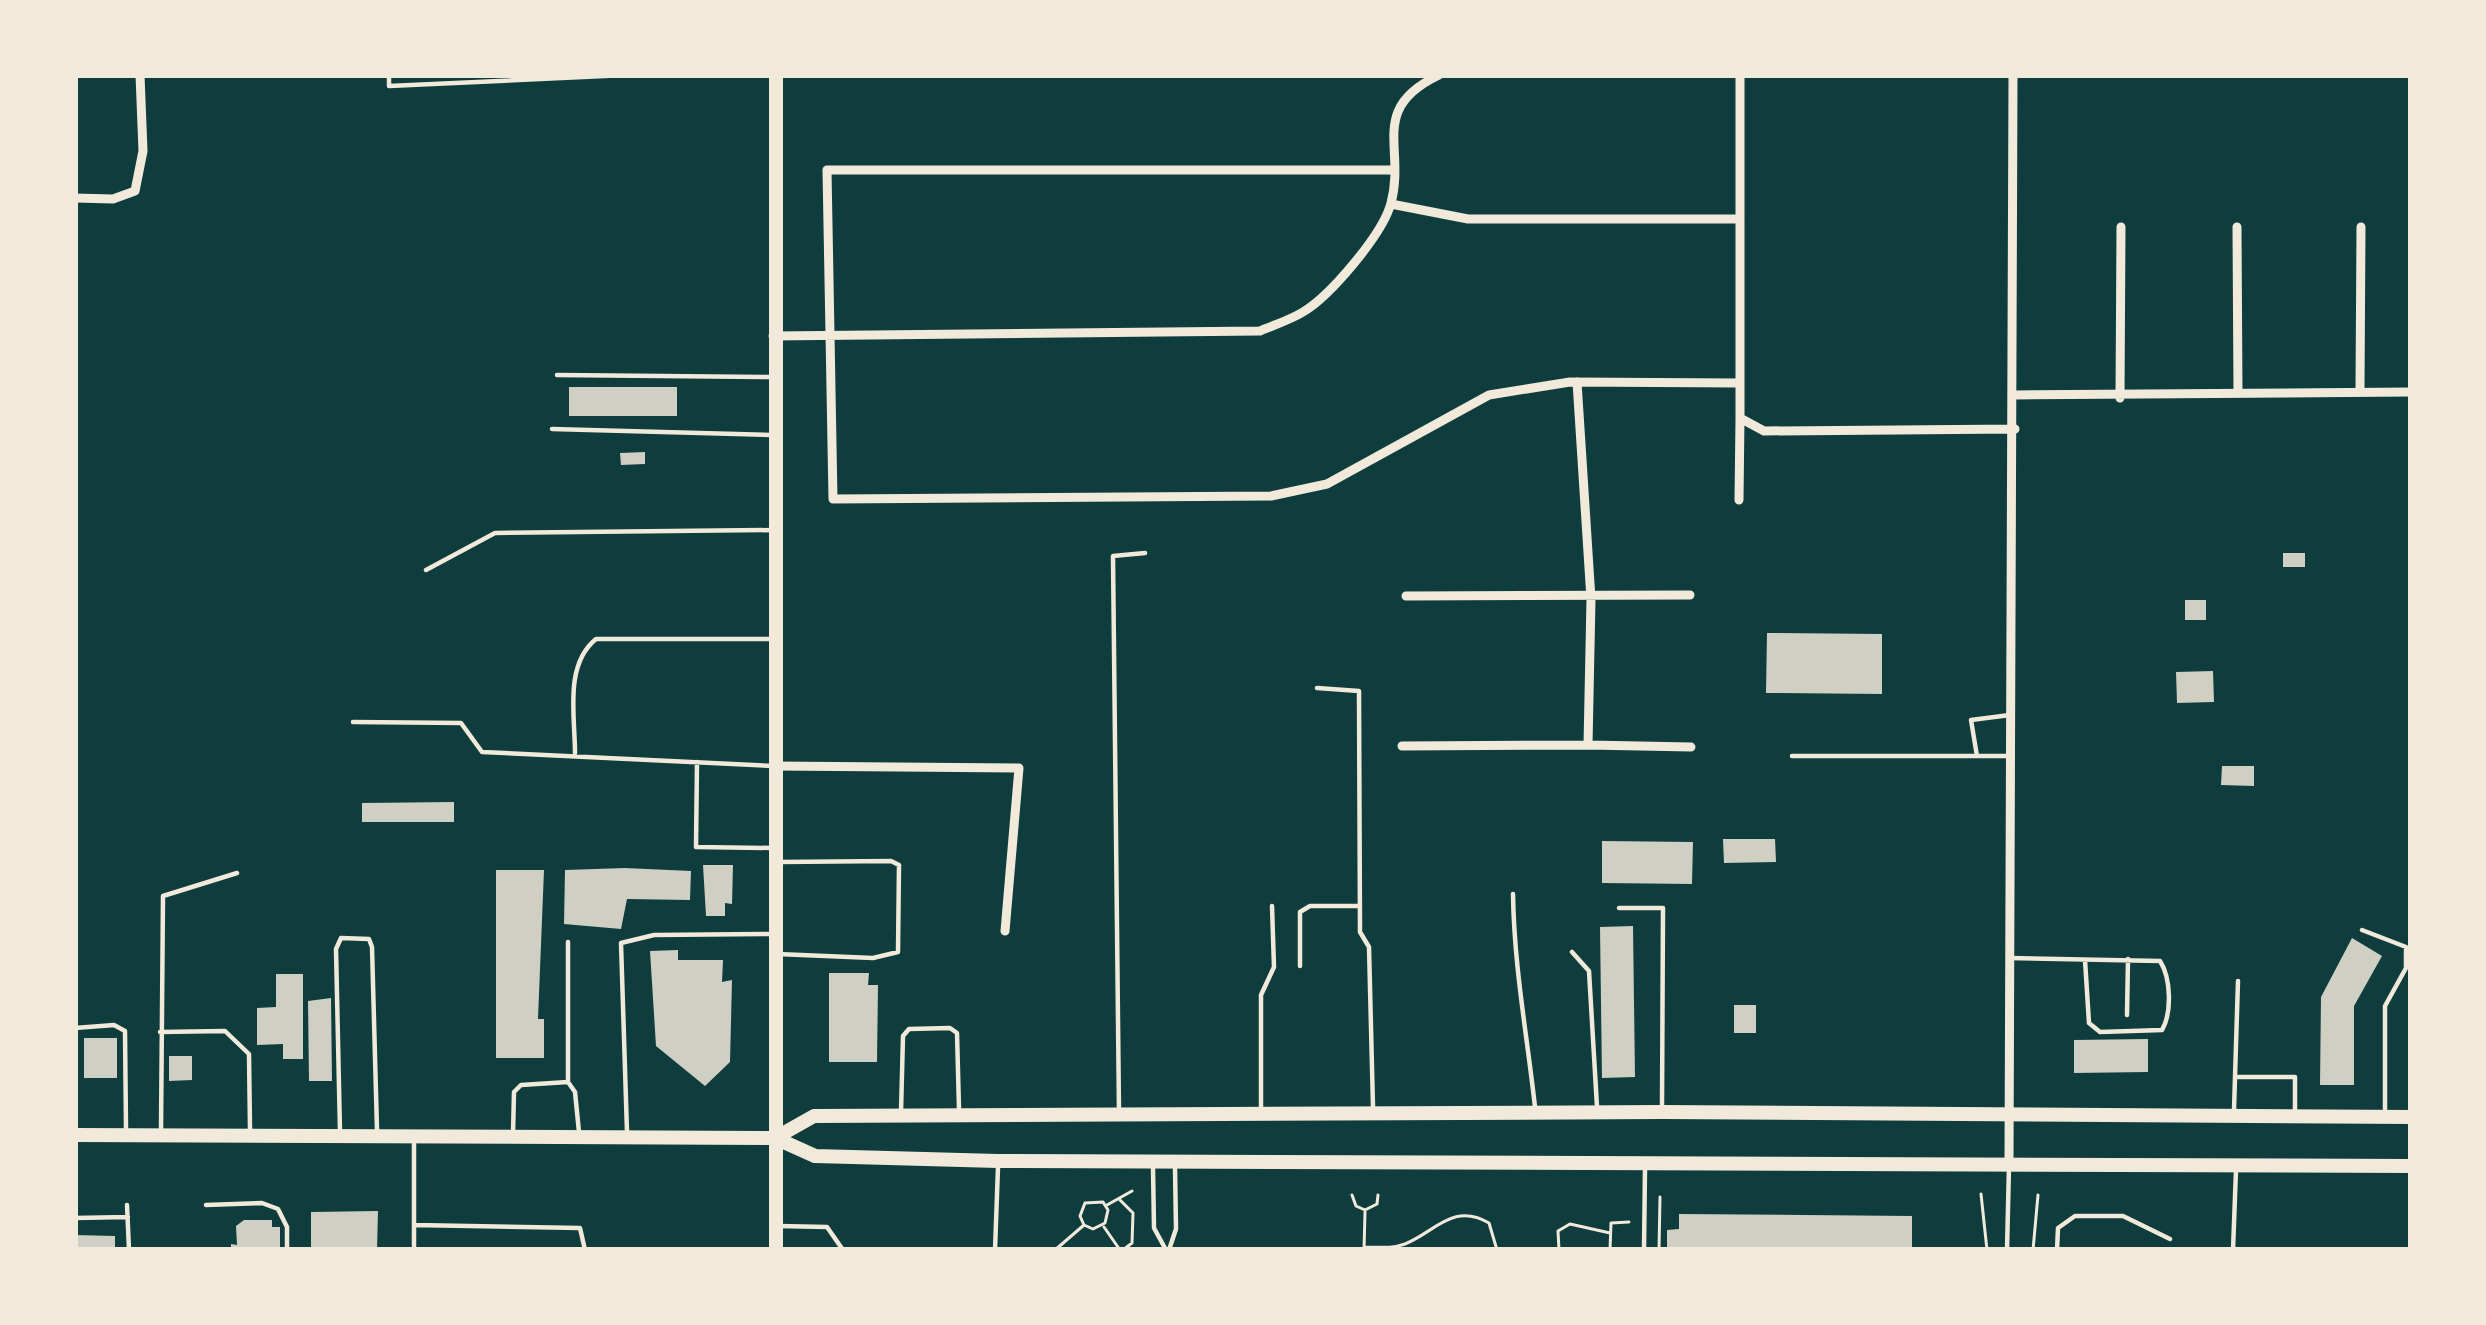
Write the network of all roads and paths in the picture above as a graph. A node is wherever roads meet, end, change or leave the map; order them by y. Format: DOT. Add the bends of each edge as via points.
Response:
graph roads {
  1 [pos="140,75"];
  2 [pos="389,75"];
  3 [pos="626,75"];
  4 [pos="776,75"];
  5 [pos="1439,75"];
  6 [pos="1740,75"];
  7 [pos="2013,75"];
  8 [pos="604,76"];
  9 [pos="459,79"];
  10 [pos="1391,170"];
  11 [pos="75,198"];
  12 [pos="1391,204"];
  13 [pos="1740,219"];
  14 [pos="2120,226"];
  15 [pos="2237,226"];
  16 [pos="2361,226"];
  17 [pos="773,335"];
  18 [pos="828,338"];
  19 [pos="557,375"];
  20 [pos="772,376"];
  21 [pos="1577,382"];
  22 [pos="1740,383"];
  23 [pos="2360,390"];
  24 [pos="2411,392"];
  25 [pos="2238,393"];
  26 [pos="2015,395"];
  27 [pos="2120,398"];
  28 [pos="1740,418"];
  29 [pos="552,429"];
  30 [pos="2015,429"];
  31 [pos="772,435"];
  32 [pos="1739,500"];
  33 [pos="775,530"];
  34 [pos="1145,554"];
  35 [pos="426,570"];
  36 [pos="1590,594"];
  37 [pos="1690,595"];
  38 [pos="1406,596"];
  39 [pos="774,639"];
  40 [pos="1317,688"];
  41 [pos="2010,715"];
  42 [pos="353,722"];
  43 [pos="1588,745"];
  44 [pos="1402,746"];
  45 [pos="1691,747"];
  46 [pos="575,754"];
  47 [pos="1792,756"];
  48 [pos="1977,756"];
  49 [pos="2009,756"];
  50 [pos="697,761"];
  51 [pos="774,766"];
  52 [pos="774,855"];
  53 [pos="237,873"];
  54 [pos="1513,894"];
  55 [pos="1272,906"];
  56 [pos="1360,906"];
  57 [pos="1619,908"];
  58 [pos="2362,930"];
  59 [pos="1005,931"];
  60 [pos="775,934"];
  61 [pos="568,942"];
  62 [pos="1572,952"];
  63 [pos="774,954"];
  64 [pos="2009,958"];
  65 [pos="2128,959"];
  66 [pos="2085,960"];
  67 [pos="1300,966"];
  68 [pos="2238,981"];
  69 [pos="2127,1015"];
  70 [pos="75,1028"];
  71 [pos="159,1032"];
  72 [pos="2235,1077"];
  73 [pos="568,1082"];
  74 [pos="1597,1112"];
  75 [pos="1662,1112"];
  76 [pos="1119,1113"];
  77 [pos="1261,1113"];
  78 [pos="1373,1113"];
  79 [pos="1536,1113"];
  80 [pos="2009,1114"];
  81 [pos="958,1115"];
  82 [pos="2234,1115"];
  83 [pos="901,1116"];
  84 [pos="2295,1116"];
  85 [pos="2385,1117"];
  86 [pos="2411,1118"];
  87 [pos="75,1135"];
  88 [pos="126,1135"];
  89 [pos="161,1136"];
  90 [pos="250,1136"];
  91 [pos="340,1136"];
  92 [pos="377,1136"];
  93 [pos="415,1136"];
  94 [pos="513,1137"];
  95 [pos="580,1137"];
  96 [pos="628,1137"];
  97 [pos="775,1138"];
  98 [pos="998,1161"];
  99 [pos="1153,1161"];
  100 [pos="1175,1161"];
  101 [pos="1645,1162"];
  102 [pos="2009,1162"];
  103 [pos="2236,1164"];
  104 [pos="2411,1166"];
  105 [pos="1132,1191"];
  106 [pos="1981,1194"];
  107 [pos="1352,1195"];
  108 [pos="1378,1195"];
  109 [pos="2038,1195"];
  110 [pos="1660,1197"];
  111 [pos="1119,1199"];
  112 [pos="128,1205"];
  113 [pos="206,1205"];
  114 [pos="1106,1206"];
  115 [pos="1365,1210"];
  116 [pos="128,1217"];
  117 [pos="75,1218"];
  118 [pos="1631,1220"];
  119 [pos="414,1225"];
  120 [pos="1084,1225"];
  121 [pos="776,1226"];
  122 [pos="1102,1226"];
  123 [pos="1610,1233"];
  124 [pos="2170,1239"];
  125 [pos="1364,1249"];
  126 [pos="129,1250"];
  127 [pos="287,1250"];
  128 [pos="414,1250"];
  129 [pos="585,1250"];
  130 [pos="776,1250"];
  131 [pos="843,1250"];
  132 [pos="995,1250"];
  133 [pos="1055,1250"];
  134 [pos="1122,1250"];
  135 [pos="1168,1250"];
  136 [pos="1497,1250"];
  137 [pos="1559,1250"];
  138 [pos="1610,1250"];
  139 [pos="1644,1250"];
  140 [pos="1659,1250"];
  141 [pos="1987,1250"];
  142 [pos="2007,1250"];
  143 [pos="2033,1250"];
  144 [pos="2057,1250"];
  145 [pos="2234,1250"];
  1 -- 11 [label="street" via="143,151 135,191"];
  2 -- 9 [label="lane" via="389,86"];
  3 -- 8 [label="lane"];
  4 -- 17 [label="main road"];
  5 -- 10 [label="street" via="1414,87 1391,126"];
  6 -- 13 [label="street"];
  7 -- 26 [label="street"];
  8 -- 9 [label="lane"];
  10 -- 12 [label="street"];
  10 -- 18 [label="street" via="827,170"];
  12 -- 13 [label="street" via="1468,219"];
  12 -- 18 [label="street" via="1353,265 1306,311 1260,331"];
  13 -- 22 [label="street"];
  14 -- 27 [label="street"];
  15 -- 25 [label="street"];
  16 -- 23 [label="street"];
  17 -- 18 [label="street"];
  17 -- 20 [label="main road"];
  18 -- 21 [label="street" via="833,499 1271,496 1327,484 1489,395"];
  19 -- 20 [label="lane"];
  20 -- 31 [label="main road"];
  21 -- 22 [label="street"];
  21 -- 36 [label="street"];
  22 -- 28 [label="street"];
  23 -- 24 [label="street"];
  23 -- 25 [label="street"];
  25 -- 27 [label="street"];
  26 -- 27 [label="street"];
  26 -- 30 [label="street"];
  28 -- 30 [label="street" via="1764,431"];
  28 -- 32 [label="street"];
  29 -- 31 [label="lane"];
  30 -- 41 [label="street"];
  31 -- 33 [label="main road"];
  33 -- 35 [label="lane" via="496,532"];
  33 -- 39 [label="main road"];
  34 -- 76 [label="lane" via="1113,556"];
  36 -- 37 [label="street"];
  36 -- 38 [label="street"];
  36 -- 43 [label="street"];
  39 -- 46 [label="lane" via="596,639 575,668"];
  39 -- 51 [label="main road"];
  40 -- 56 [label="lane" via="1359,691"];
  41 -- 48 [label="lane" via="1971,720"];
  41 -- 49 [label="street"];
  42 -- 46 [label="lane" via="461,723 482,752"];
  43 -- 44 [label="street"];
  43 -- 45 [label="street"];
  46 -- 50 [label="lane"];
  47 -- 48 [label="lane"];
  48 -- 49 [label="lane"];
  49 -- 64 [label="street"];
  50 -- 51 [label="lane"];
  50 -- 52 [label="lane" via="696,847"];
  51 -- 52 [label="main road"];
  51 -- 59 [label="street" via="1018,768"];
  52 -- 60 [label="main road"];
  52 -- 63 [label="lane" via="899,866 898,952 891,957"];
  53 -- 71 [label="lane" via="163,896"];
  54 -- 79 [label="lane" via="1514,970"];
  55 -- 77 [label="lane" via="1274,967 1261,995"];
  56 -- 67 [label="lane" via="1300,911"];
  56 -- 78 [label="lane" via="1369,947"];
  57 -- 75 [label="lane" via="1663,908"];
  58 -- 85 [label="lane" via="2406,947 2406,968 2386,1006"];
  60 -- 63 [label="main road"];
  60 -- 96 [label="lane" via="654,935 621,943"];
  61 -- 73 [label="lane"];
  62 -- 74 [label="lane" via="1589,971"];
  63 -- 97 [label="main road"];
  64 -- 66 [label="lane"];
  64 -- 80 [label="street"];
  65 -- 66 [label="lane"];
  65 -- 66 [label="lane" via="2160,962 2167,971 2162,1030 2100,1032 2086,1011"];
  65 -- 69 [label="lane"];
  68 -- 72 [label="lane"];
  70 -- 88 [label="lane" via="114,1024 125,1031"];
  71 -- 89 [label="lane"];
  71 -- 90 [label="lane" via="225,1031 249,1054"];
  72 -- 82 [label="lane"];
  72 -- 84 [label="lane" via="2295,1077"];
  73 -- 94 [label="lane" via="521,1084"];
  73 -- 95 [label="lane"];
  74 -- 75 [label="main road"];
  74 -- 79 [label="main road"];
  75 -- 80 [label="main road"];
  76 -- 77 [label="main road"];
  76 -- 81 [label="main road"];
  77 -- 78 [label="main road"];
  78 -- 79 [label="main road"];
  80 -- 82 [label="main road"];
  80 -- 102 [label="street"];
  81 -- 83 [label="main road"];
  81 -- 83 [label="lane" via="956,1034 909,1029"];
  82 -- 84 [label="main road"];
  83 -- 97 [label="main road" via="814,1116"];
  84 -- 85 [label="main road"];
  85 -- 86 [label="main road"];
  87 -- 88 [label="main road"];
  88 -- 89 [label="main road"];
  89 -- 90 [label="main road"];
  90 -- 91 [label="main road"];
  91 -- 92 [label="main road"];
  91 -- 92 [label="lane" via="341,938 369,939 372,947"];
  92 -- 93 [label="main road"];
  93 -- 94 [label="main road"];
  93 -- 119 [label="lane"];
  94 -- 95 [label="main road"];
  95 -- 96 [label="main road"];
  96 -- 97 [label="main road"];
  97 -- 98 [label="main road" via="815,1156"];
  97 -- 121 [label="main road"];
  98 -- 99 [label="main road"];
  98 -- 132 [label="lane"];
  99 -- 100 [label="main road"];
  99 -- 135 [label="lane" via="1154,1228"];
  100 -- 101 [label="main road"];
  100 -- 135 [label="lane" via="1176,1229"];
  101 -- 102 [label="main road"];
  101 -- 139 [label="lane"];
  102 -- 103 [label="main road"];
  102 -- 142 [label="lane"];
  103 -- 104 [label="main road"];
  103 -- 145 [label="lane"];
  105 -- 111 [label="path"];
  106 -- 141 [label="path"];
  107 -- 115 [label="path"];
  108 -- 115 [label="path"];
  109 -- 143 [label="path"];
  110 -- 140 [label="path"];
  111 -- 114 [label="path"];
  111 -- 134 [label="path" via="1133,1213 1132,1243"];
  112 -- 116 [label="lane"];
  113 -- 127 [label="lane" via="278,1209"];
  114 -- 120 [label="path" via="1085,1203"];
  114 -- 122 [label="path"];
  115 -- 125 [label="path"];
  116 -- 117 [label="lane"];
  116 -- 126 [label="lane"];
  118 -- 123 [label="path" via="1612,1222"];
  119 -- 128 [label="lane"];
  119 -- 129 [label="lane" via="580,1228"];
  120 -- 122 [label="path"];
  120 -- 133 [label="path"];
  121 -- 130 [label="main road"];
  121 -- 131 [label="lane" via="827,1227"];
  122 -- 134 [label="path"];
  123 -- 137 [label="path" via="1570,1224 1558,1232"];
  123 -- 138 [label="path"];
  124 -- 144 [label="lane" via="2123,1216 2075,1216 2058,1228"];
  125 -- 136 [label="path" via="1406,1244 1433,1224 1464,1216 1489,1223"];
}
